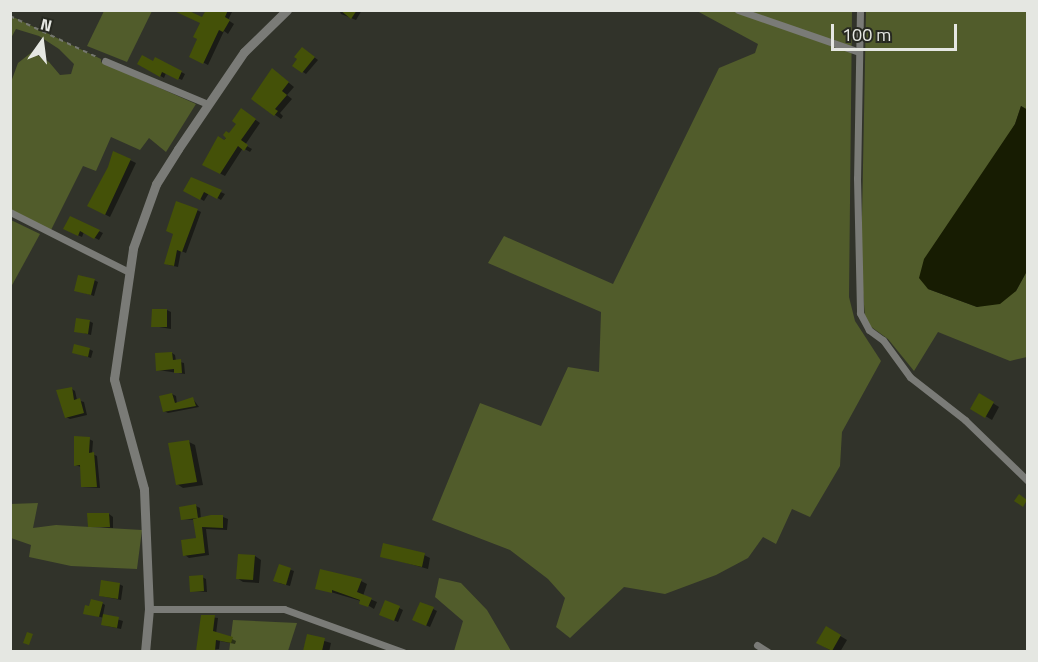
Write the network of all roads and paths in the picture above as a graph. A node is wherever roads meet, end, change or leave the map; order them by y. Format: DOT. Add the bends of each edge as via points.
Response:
graph roads {
  1 [pos="286,10"];
  2 [pos="738,10"];
  3 [pos="860,10"];
  4 [pos="10,16"];
  5 [pos="859,52"];
  6 [pos="105,61"];
  7 [pos="208,104"];
  8 [pos="10,212"];
  9 [pos="129,272"];
  10 [pos="1028,481"];
  11 [pos="149,609"];
  12 [pos="757,645"];
  13 [pos="145,651"];
  14 [pos="402,651"];
  15 [pos="768,651"];
  1 -- 7 [label="street" via="244,52"];
  2 -- 5 [label="street"];
  3 -- 5 [label="street"];
  4 -- 6 [label="path"];
  5 -- 10 [label="street" via="860,313 869,330 883,340 910,376 965,420"];
  6 -- 7 [label="street"];
  7 -- 9 [label="street" via="156,184 140,225"];
  8 -- 9 [label="street"];
  9 -- 11 [label="street" via="114,379 144,489"];
  11 -- 13 [label="street"];
  11 -- 14 [label="street" via="284,609"];
  12 -- 15 [label="street"];
}
